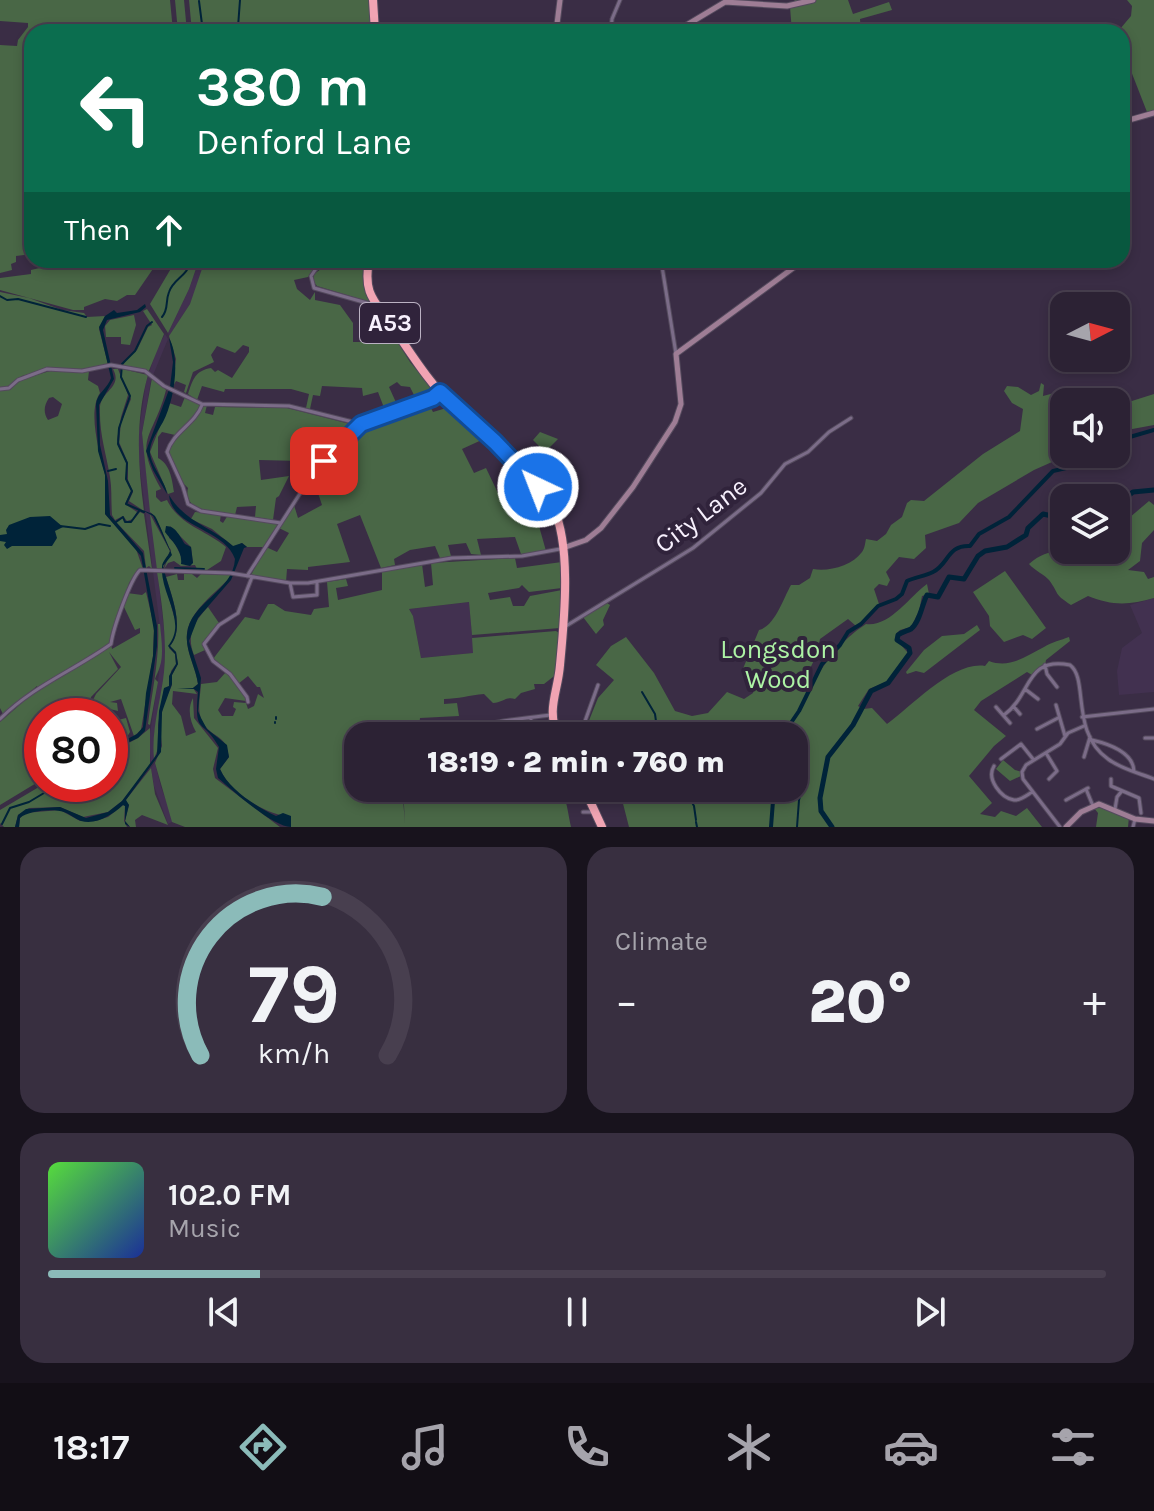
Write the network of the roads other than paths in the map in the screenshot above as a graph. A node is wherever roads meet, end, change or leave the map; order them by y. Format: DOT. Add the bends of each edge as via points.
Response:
graph roads {
  1 [pos="373,0"];
  2 [pos="560,0"];
  3 [pos="620,0"];
  4 [pos="813,0"];
  5 [pos="374,24"];
  6 [pos="557,24"];
  7 [pos="612,24"];
  8 [pos="688,24"];
  9 [pos="1154,113"];
  10 [pos="1130,120"];
  11 [pos="316,268"];
  12 [pos="368,268"];
  13 [pos="662,268"];
  14 [pos="793,268"];
  15 [pos="374,305"];
  16 [pos="676,354"];
  17 [pos="0,389"];
  18 [pos="440,392"];
  19 [pos="202,404"];
  20 [pos="851,418"];
  21 [pos="361,424"];
  22 [pos="281,523"];
  23 [pos="563,548"];
  24 [pos="249,576"];
  25 [pos="317,582"];
  26 [pos="290,583"];
  27 [pos="563,628"];
  28 [pos="1045,665"];
  29 [pos="598,685"];
  30 [pos="1058,687"];
  31 [pos="1025,689"];
  32 [pos="1038,699"];
  33 [pos="248,702"];
  34 [pos="1056,705"];
  35 [pos="996,707"];
  36 [pos="1014,707"];
  37 [pos="1154,709"];
  38 [pos="1020,714"];
  39 [pos="550,715"];
  40 [pos="1004,715"];
  41 [pos="1082,717"];
  42 [pos="531,718"];
  43 [pos="1058,718"];
  44 [pos="0,719"];
  45 [pos="510,722"];
  46 [pos="531,722"];
  47 [pos="553,722"];
  48 [pos="585,722"];
  49 [pos="1010,723"];
  50 [pos="1084,726"];
  51 [pos="1037,729"];
  52 [pos="1065,736"];
  53 [pos="1091,738"];
  54 [pos="1145,738"];
  55 [pos="1154,738"];
  56 [pos="1046,753"];
  57 [pos="1084,757"];
  58 [pos="1001,759"];
  59 [pos="1033,761"];
  60 [pos="994,768"];
  61 [pos="1133,771"];
  62 [pos="1049,779"];
  63 [pos="1111,779"];
  64 [pos="1154,779"];
  65 [pos="1032,792"];
  66 [pos="1121,792"];
  67 [pos="1066,800"];
  68 [pos="591,802"];
  69 [pos="1093,806"];
  70 [pos="1115,809"];
  71 [pos="595,810"];
  72 [pos="583,812"];
  73 [pos="1141,813"];
  74 [pos="1135,819"];
  75 [pos="1154,821"];
  76 [pos="1070,826"];
  77 [pos="602,827"];
  78 [pos="1060,827"];
  79 [pos="1133,827"];
  1 -- 5 [label="highway"];
  2 -- 6 [label="street"];
  3 -- 7 [label="street"];
  4 -- 8 [label="street" via="787,6 725,2"];
  9 -- 10 [label="street"];
  11 -- 15 [label="street" via="310,280 314,288"];
  12 -- 15 [label="highway, A53"];
  13 -- 16 [label="street"];
  14 -- 16 [label="street"];
  15 -- 18 [label="highway, A53"];
  16 -- 23 [label="street" via="681,404 671,433 601,528"];
  17 -- 19 [label="street" via="47,369 82,371 110,365 147,373"];
  18 -- 21 [label="street"];
  18 -- 23 [label="highway, A53" via="544,495 558,518"];
  19 -- 21 [label="street" via="289,406"];
  19 -- 22 [label="street" via="167,452 188,504 201,511"];
  20 -- 27 [label="street, City Lane" via="785,464 761,493 693,548"];
  21 -- 22 [label="street" via="310,478"];
  22 -- 24 [label="street"];
  23 -- 25 [label="street" via="440,560"];
  23 -- 27 [label="highway, A53"];
  24 -- 26 [label="street"];
  24 -- 33 [label="street" via="238,613 204,644"];
  24 -- 44 [label="street" via="145,570 130,583 111,644 35,688"];
  25 -- 26 [label="street"];
  25 -- 26 [label="street" via="317,595 298,597 293,597"];
  27 -- 39 [label="highway, A53"];
  28 -- 30 [label="street"];
  28 -- 31 [label="street"];
  28 -- 41 [label="street" via="1076,669"];
  29 -- 48 [label="street"];
  31 -- 32 [label="street"];
  31 -- 36 [label="street"];
  34 -- 43 [label="street"];
  35 -- 40 [label="street"];
  36 -- 38 [label="street"];
  36 -- 40 [label="street"];
  37 -- 41 [label="street"];
  39 -- 42 [label="street"];
  39 -- 47 [label="highway"];
  40 -- 49 [label="street"];
  41 -- 50 [label="street"];
  42 -- 45 [label="street"];
  42 -- 46 [label="street"];
  43 -- 51 [label="street"];
  43 -- 52 [label="street"];
  50 -- 52 [label="street"];
  50 -- 53 [label="street"];
  52 -- 56 [label="street"];
  53 -- 57 [label="street"];
  53 -- 61 [label="street" via="1106,759"];
  53 -- 61 [label="street" via="1125,754"];
  54 -- 55 [label="street"];
  56 -- 59 [label="street"];
  56 -- 62 [label="street" via="1057,771"];
  58 -- 59 [label="street" via="1021,744"];
  59 -- 65 [label="street" via="1021,775"];
  60 -- 65 [label="street" via="992,781 1012,799"];
  61 -- 64 [label="street"];
  63 -- 66 [label="street" via="1111,786"];
  65 -- 78 [label="street"];
  66 -- 70 [label="street"];
  66 -- 73 [label="street" via="1137,797"];
  67 -- 69 [label="street" via="1087,788"];
  68 -- 71 [label="highway"];
  69 -- 70 [label="street"];
  69 -- 76 [label="street"];
  70 -- 74 [label="street"];
  71 -- 72 [label="street"];
  71 -- 77 [label="highway"];
  74 -- 75 [label="street"];
  74 -- 79 [label="street"];
}
